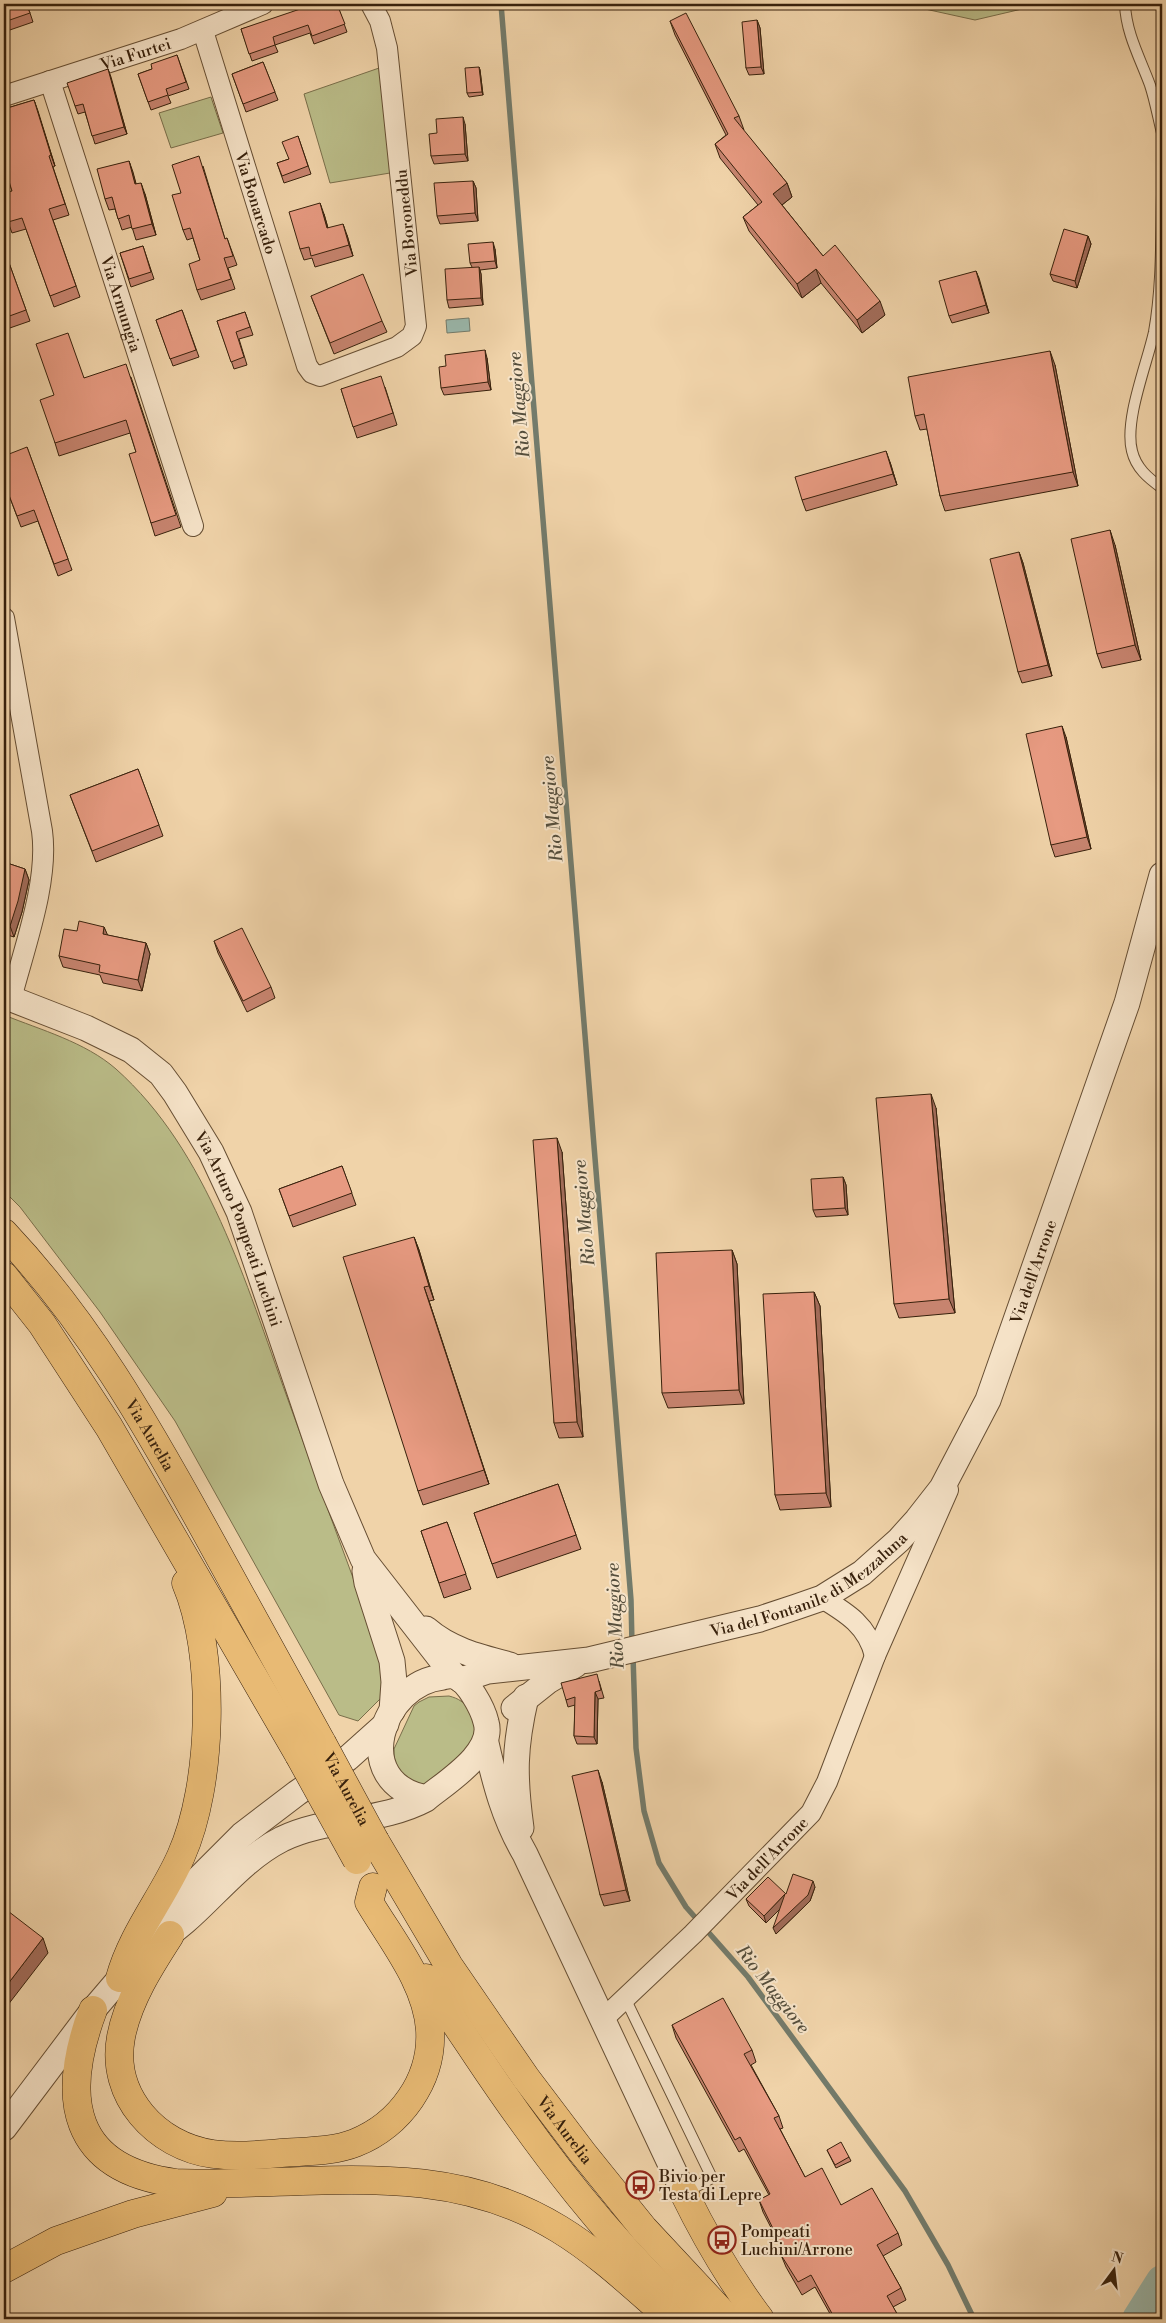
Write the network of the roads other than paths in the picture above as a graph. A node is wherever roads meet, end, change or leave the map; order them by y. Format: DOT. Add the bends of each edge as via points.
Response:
graph roads {
  1 [pos="263,4"];
  2 [pos="371,4"];
  3 [pos="1125,4"];
  4 [pos="203,31"];
  5 [pos="50,81"];
  6 [pos="4,96"];
  7 [pos="1162,133"];
  8 [pos="1162,195"];
  9 [pos="312,373"];
  10 [pos="1162,488"];
  11 [pos="193,526"];
  12 [pos="4,618"];
  13 [pos="1162,875"];
  14 [pos="8,998"];
  15 [pos="4,1233"];
  16 [pos="4,1276"];
  17 [pos="972,1432"];
  18 [pos="134,1468"];
  19 [pos="363,1558"];
  20 [pos="822,1598"];
  21 [pos="398,1605"];
  22 [pos="875,1656"];
  23 [pos="594,1659"];
  24 [pos="520,1667"];
  25 [pos="457,1678"];
  26 [pos="526,1697"];
  27 [pos="389,1717"];
  28 [pos="487,1738"];
  29 [pos="310,1749"];
  30 [pos="427,1798"];
  31 [pos="366,1850"];
  32 [pos="525,1854"];
  33 [pos="373,1887"];
  34 [pos="158,1941"];
  35 [pos="120,1978"];
  36 [pos="625,1998"];
  37 [pos="93,2010"];
  38 [pos="602,2020"];
  39 [pos="4,2128"];
  40 [pos="237,2184"];
  41 [pos="684,2193"];
  42 [pos="4,2269"];
  43 [pos="671,2319"];
  44 [pos="694,2319"];
  45 [pos="728,2319"];
  46 [pos="760,2319"];
  1 -- 4 [label="street, Via Furtei"];
  2 -- 9 [label="street, Via Boroneddu" via="383,28 387,48 416,326 412,336 397,347 324,375"];
  3 -- 7 [label="lane" via="1131,38 1150,86"];
  4 -- 5 [label="street, Via Furtei"];
  4 -- 9 [label="street, Via Bonarcado"];
  5 -- 6 [label="street, Via Furtei"];
  5 -- 11 [label="street, Via Armungia"];
  8 -- 10 [label="lane" via="1158,306 1133,415 1130,442 1137,464"];
  12 -- 14 [label="street" via="44,856 42,878"];
  13 -- 17 [label="street, Via dell'Arrone" via="1124,1012 988,1400"];
  14 -- 19 [label="street, Via Arturo Pompeati Luchini" via="86,1028 139,1055 160,1074 197,1126 239,1212 331,1484"];
  15 -- 29 [label="highway, Via Aurelia" via="66,1306 136,1407"];
  16 -- 18 [label="highway, Via Aurelia" via="66,1359"];
  17 -- 20 [label="street, Via del Fontanile di Mezzaluna" via="942,1488 899,1540 862,1573"];
  17 -- 22 [label="street, Via dell'Arrone"];
  18 -- 29 [label="highway, Via Aurelia"];
  18 -- 35 [label="highway" via="139,1493 191,1596 200,1628 206,1686 203,1760 192,1828 175,1869 130,1950"];
  19 -- 21 [label="street, Via Arturo Pompeati Luchini"];
  19 -- 27 [label="street, Via Arturo Pompeati Luchini" via="367,1583 392,1661 394,1682"];
  20 -- 22 [label="street" via="861,1626 870,1638"];
  20 -- 23 [label="street, Via del Fontanile di Mezzaluna" via="760,1619"];
  21 -- 24 [label="street, Via Arturo Pompeati Luchini" via="446,1644"];
  21 -- 25 [label="street, Via Arturo Pompeati Luchini"];
  22 -- 36 [label="street, Via dell'Arrone" via="827,1782 811,1814"];
  23 -- 24 [label="street, Via del Fontanile di Mezzaluna"];
  23 -- 26 [label="street, Via del Fontanile di Mezzaluna" via="565,1670"];
  24 -- 25 [label="street, Via del Fontanile di Mezzaluna"];
  25 -- 27 [label="street" via="433,1679 419,1685 403,1698"];
  25 -- 28 [label="street" via="482,1711"];
  26 -- 28 [label="street, Via del Fontanile di Mezzaluna"];
  26 -- 32 [label="street" via="516,1745 515,1771"];
  27 -- 30 [label="street" via="380,1750 384,1770 405,1792"];
  27 -- 34 [label="street" via="348,1758 296,1793 242,1836 158,1926"];
  28 -- 30 [label="street" via="460,1772"];
  28 -- 32 [label="street" via="503,1809"];
  29 -- 31 [label="highway, Via Aurelia, bridge"];
  30 -- 34 [label="street" via="400,1811 323,1825 283,1839 228,1878"];
  31 -- 33 [label="highway, Via Aurelia"];
  31 -- 45 [label="highway, Via Aurelia" via="582,2152 644,2229"];
  32 -- 38 [label="street"];
  33 -- 34 [label="highway" via="369,1902 414,1976 426,2005 430,2045 424,2072 405,2107 378,2131 342,2147 239,2156 211,2154 172,2140 156,2130 136,2109 120,2070 121,2037"];
  33 -- 44 [label="highway, Via Aurelia" via="429,1984 560,2174 626,2252"];
  34 -- 35 [label="street"];
  35 -- 37 [label="street"];
  36 -- 38 [label="street, Via dell'Arrone"];
  36 -- 41 [label="lane" via="712,2178"];
  37 -- 39 [label="street"];
  37 -- 40 [label="highway" via="80,2049 76,2081 82,2119 97,2149 118,2165 147,2178 176,2183"];
  38 -- 41 [label="street"];
  40 -- 42 [label="highway" via="133,2214 56,2241"];
  40 -- 43 [label="highway" via="393,2180 439,2185 482,2195 526,2212 573,2237"];
  41 -- 46 [label="highway" via="720,2260"];
}
